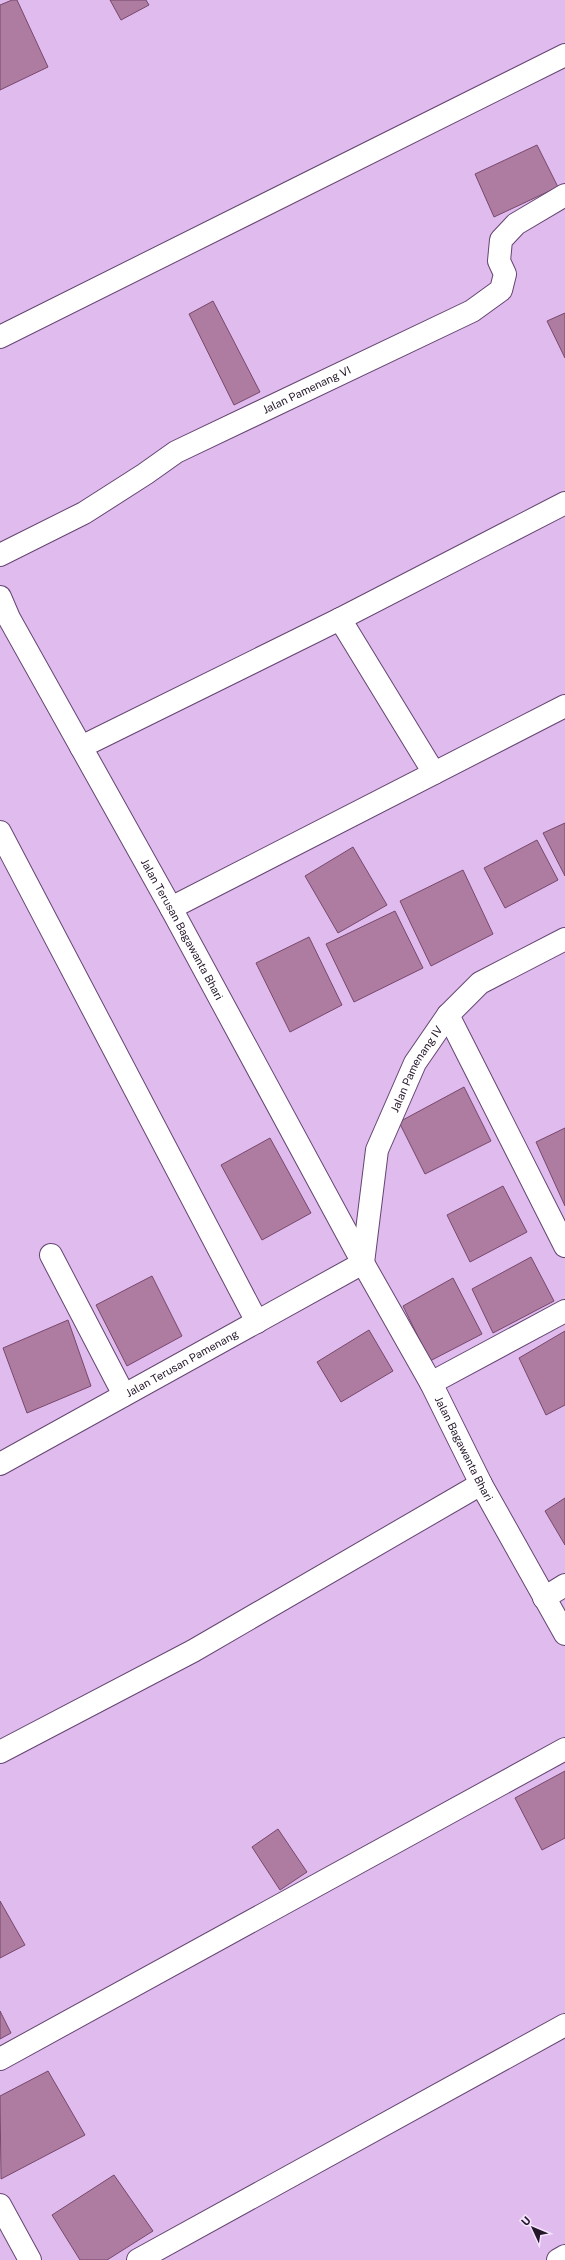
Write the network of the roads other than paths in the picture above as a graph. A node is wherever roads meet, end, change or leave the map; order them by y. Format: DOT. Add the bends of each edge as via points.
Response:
graph roads {
  1 [pos="565,54"];
  2 [pos="565,194"];
  3 [pos="0,337"];
  4 [pos="565,503"];
  5 [pos="0,554"];
  6 [pos="0,597"];
  7 [pos="340,619"];
  8 [pos="565,706"];
  9 [pos="81,747"];
  10 [pos="434,773"];
  11 [pos="0,832"];
  12 [pos="171,908"];
  13 [pos="565,940"];
  14 [pos="448,1015"];
  15 [pos="565,1246"];
  16 [pos="51,1255"];
  17 [pos="363,1263"];
  18 [pos="565,1311"];
  19 [pos="257,1322"];
  20 [pos="431,1383"];
  21 [pos="124,1395"];
  22 [pos="0,1464"];
  23 [pos="482,1484"];
  24 [pos="565,1585"];
  25 [pos="544,1598"];
  26 [pos="565,1634"];
  27 [pos="565,1749"];
  28 [pos="0,1752"];
  29 [pos="565,2025"];
  30 [pos="0,2059"];
  31 [pos="0,2206"];
  32 [pos="565,2256"];
  33 [pos="30,2260"];
  34 [pos="138,2260"];
  35 [pos="558,2260"];
  1 -- 3 [label="street"];
  2 -- 5 [label="street, Jalan Pamenang VI" via="516,224 501,240 500,261 505,274 501,290 472,311 176,452 84,513"];
  4 -- 7 [label="street"];
  6 -- 9 [label="street, Jalan Terusan Bagawanta Bhari" via="9,618"];
  7 -- 9 [label="street"];
  7 -- 10 [label="street"];
  8 -- 10 [label="street"];
  9 -- 12 [label="street, Jalan Terusan Bagawanta Bhari"];
  10 -- 12 [label="street"];
  11 -- 19 [label="street"];
  12 -- 17 [label="street, Jalan Terusan Bagawanta Bhari"];
  13 -- 14 [label="street, Jalan Pamenang IV" via="480,983"];
  14 -- 15 [label="street"];
  14 -- 17 [label="street, Jalan Pamenang IV" via="415,1063 377,1150"];
  16 -- 21 [label="street"];
  17 -- 19 [label="street, Jalan Terusan Pamenang"];
  17 -- 20 [label="street, Jalan Bagawanta Bhari"];
  18 -- 20 [label="street"];
  19 -- 21 [label="street, Jalan Terusan Pamenang"];
  20 -- 23 [label="street, Jalan Bagawanta Bhari"];
  21 -- 22 [label="street, Jalan Terusan Pamenang"];
  23 -- 25 [label="street, Jalan Bagawanta Bhari"];
  23 -- 28 [label="street" via="193,1651"];
  24 -- 25 [label="street"];
  25 -- 26 [label="street, Jalan Bagawanta Bhari"];
  27 -- 30 [label="street"];
  29 -- 34 [label="street"];
  31 -- 33 [label="street"];
  32 -- 35 [label="street"];
}
